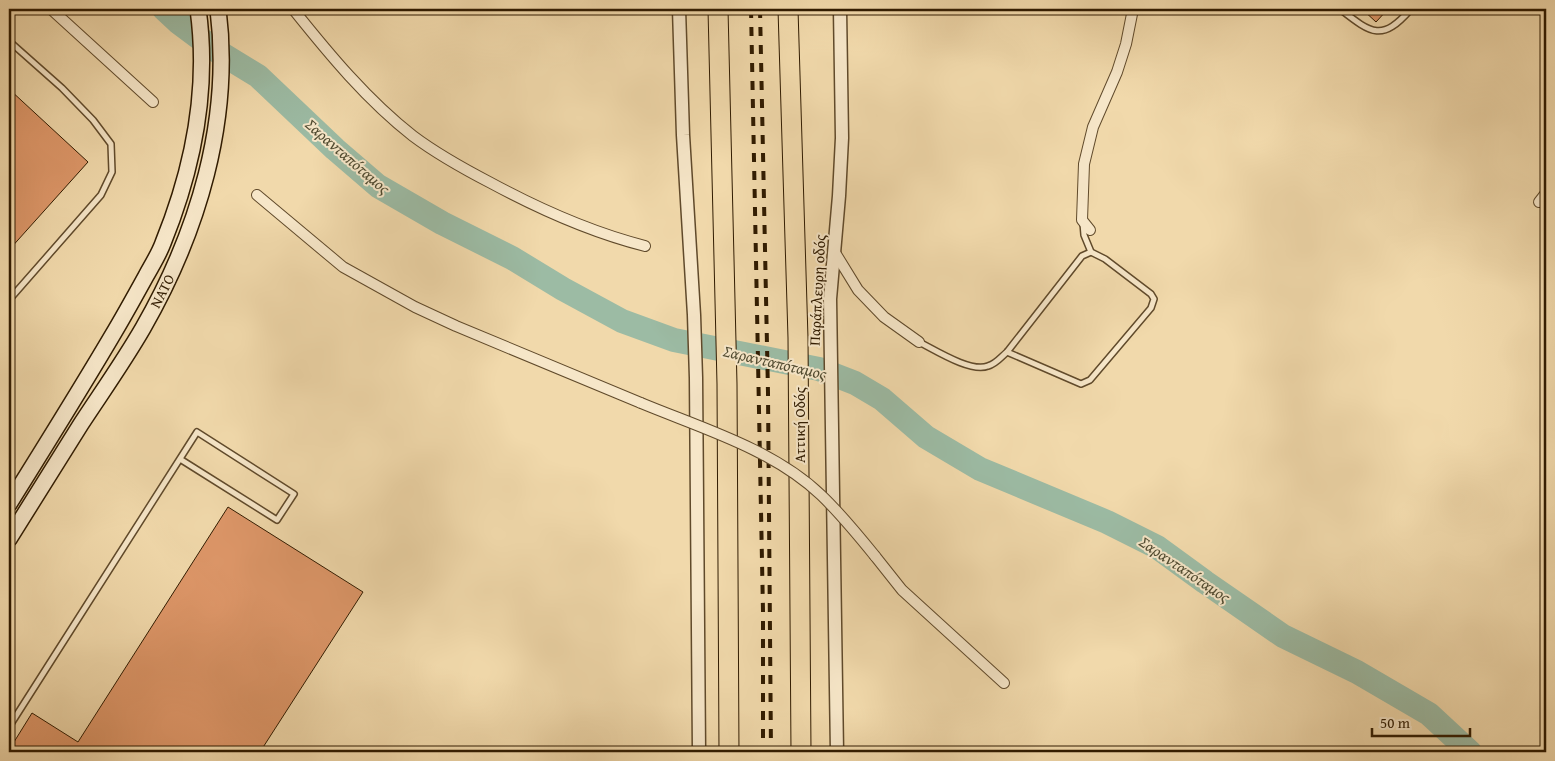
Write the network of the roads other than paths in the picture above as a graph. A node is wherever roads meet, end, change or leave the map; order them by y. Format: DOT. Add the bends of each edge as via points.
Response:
graph roads {
  1 [pos="51,9"];
  2 [pos="198,9"];
  3 [pos="218,9"];
  4 [pos="293,9"];
  5 [pos="679,9"];
  6 [pos="718,9"];
  7 [pos="788,9"];
  8 [pos="840,9"];
  9 [pos="1133,9"];
  10 [pos="1340,9"];
  11 [pos="1411,9"];
  12 [pos="9,41"];
  13 [pos="153,102"];
  14 [pos="1546,193"];
  15 [pos="256,195"];
  16 [pos="1539,202"];
  17 [pos="1082,220"];
  18 [pos="1090,230"];
  19 [pos="645,246"];
  20 [pos="834,251"];
  21 [pos="1091,252"];
  22 [pos="9,300"];
  23 [pos="919,342"];
  24 [pos="1007,352"];
  25 [pos="180,459"];
  26 [pos="9,504"];
  27 [pos="9,539"];
  28 [pos="1004,682"];
  29 [pos="9,727"];
  30 [pos="699,752"];
  31 [pos="729,752"];
  32 [pos="801,752"];
  33 [pos="837,752"];
  1 -- 13 [label="street"];
  2 -- 26 [label="main road, ΝΑΤΟ" via="202,67 198,114 180,196 162,245 81,389"];
  3 -- 27 [label="main road, ΝΑΤΟ" via="221,66 218,113 210,162 181,253 142,329"];
  4 -- 19 [label="street" via="374,102 413,136 463,168 540,209"];
  5 -- 30 [label="street" via="696,378"];
  6 -- 31 [label="highway" via="727,384"];
  7 -- 32 [label="highway, Αττική Οδός" via="798,338"];
  8 -- 20 [label="street, Παράπλευρη οδός" via="842,138"];
  9 -- 17 [label="street" via="1126,44 1093,127 1084,164"];
  10 -- 11 [label="lane" via="1366,28 1376,31 1389,30"];
  12 -- 22 [label="lane" via="93,120 111,144 112,172 101,196"];
  14 -- 16 [label="street"];
  15 -- 28 [label="street, bridge" via="343,267 416,307 738,443 792,473 820,494 845,520 902,590"];
  17 -- 18 [label="street"];
  17 -- 21 [label="lane"];
  20 -- 23 [label="street" via="858,290 884,317"];
  20 -- 33 [label="street, Παράπλευρη οδός" via="830,345"];
  21 -- 24 [label="lane" via="1082,256"];
  21 -- 24 [label="lane" via="1106,259 1151,294 1154,299 1151,308 1090,380 1081,384"];
  23 -- 24 [label="lane" via="971,367 987,367"];
  25 -- 25 [label="lane" via="197,432 294,494 277,520"];
  25 -- 29 [label="lane"];
}
